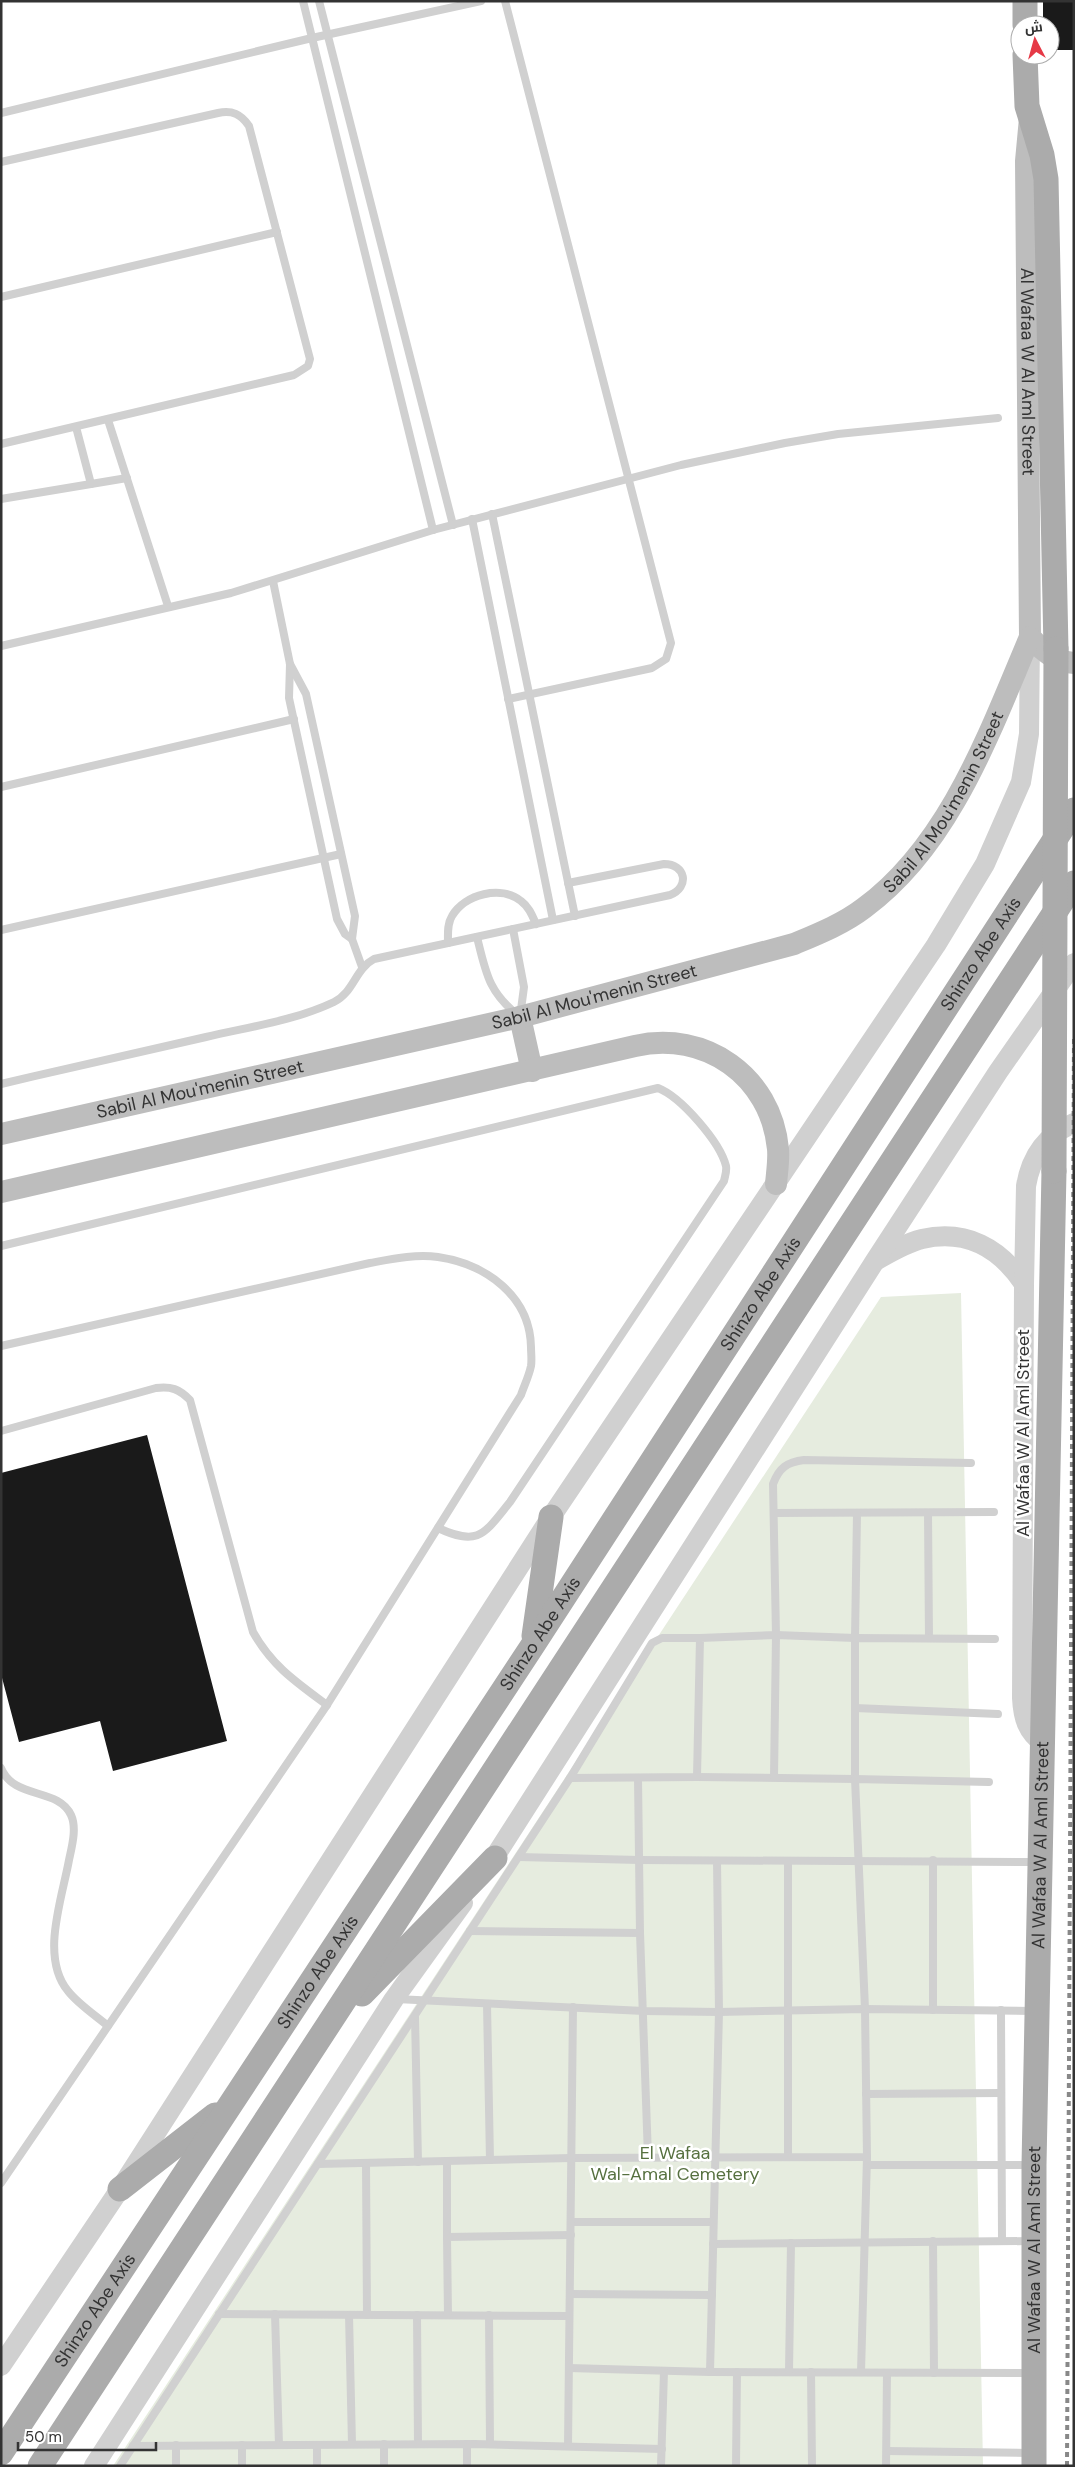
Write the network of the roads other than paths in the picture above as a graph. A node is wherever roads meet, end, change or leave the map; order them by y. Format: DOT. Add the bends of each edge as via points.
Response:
graph roads {
  1 [pos="303,1"];
  2 [pos="319,1"];
  3 [pos="481,1"];
  4 [pos="505,1"];
  5 [pos="1025,1"];
  6 [pos="1025,15"];
  7 [pos="328,35"];
  8 [pos="312,38"];
  9 [pos="1025,65"];
  10 [pos="1,113"];
  11 [pos="1030,118"];
  12 [pos="1,162"];
  13 [pos="277,232"];
  14 [pos="1,297"];
  15 [pos="998,418"];
  16 [pos="108,420"];
  17 [pos="76,427"];
  18 [pos="1,444"];
  19 [pos="127,478"];
  20 [pos="629,478"];
  21 [pos="91,484"];
  22 [pos="1,499"];
  23 [pos="492,514"];
  24 [pos="472,519"];
  25 [pos="453,525"];
  26 [pos="433,530"];
  27 [pos="273,581"];
  28 [pos="168,606"];
  29 [pos="1030,637"];
  30 [pos="1,646"];
  31 [pos="1065,656"];
  32 [pos="290,664"];
  33 [pos="530,694"];
  34 [pos="508,698"];
  35 [pos="294,719"];
  36 [pos="1,787"];
  37 [pos="1074,810"];
  38 [pos="341,854"];
  39 [pos="324,858"];
  40 [pos="568,883"];
  41 [pos="1074,883"];
  42 [pos="575,916"];
  43 [pos="553,920"];
  44 [pos="536,924"];
  45 [pos="513,929"];
  46 [pos="1,930"];
  47 [pos="477,936"];
  48 [pos="352,939"];
  49 [pos="448,943"];
  50 [pos="1074,963"];
  51 [pos="362,967"];
  52 [pos="520,1017"];
  53 [pos="532,1071"];
  54 [pos="1,1084"];
  55 [pos="1074,1123"];
  56 [pos="1,1134"];
  57 [pos="776,1184"];
  58 [pos="1,1192"];
  59 [pos="1,1246"];
  60 [pos="875,1260"];
  61 [pos="1024,1284"];
  62 [pos="1,1346"];
  63 [pos="1,1431"];
  64 [pos="971,1463"];
  65 [pos="994,1512"];
  66 [pos="774,1513"];
  67 [pos="928,1513"];
  68 [pos="857,1514"];
  69 [pos="551,1517"];
  70 [pos="438,1528"];
  71 [pos="776,1634"];
  72 [pos="700,1638"];
  73 [pos="855,1638"];
  74 [pos="929,1638"];
  75 [pos="995,1639"];
  76 [pos="532,1645"];
  77 [pos="327,1705"];
  78 [pos="855,1708"];
  79 [pos="998,1714"];
  80 [pos="1044,1744"];
  81 [pos="1,1768"];
  82 [pos="697,1777"];
  83 [pos="774,1777"];
  84 [pos="570,1778"];
  85 [pos="638,1778"];
  86 [pos="855,1779"];
  87 [pos="989,1782"];
  88 [pos="507,1858"];
  89 [pos="639,1860"];
  90 [pos="858,1860"];
  91 [pos="933,1860"];
  92 [pos="716,1861"];
  93 [pos="788,1861"];
  94 [pos="1042,1862"];
  95 [pos="470,1931"];
  96 [pos="640,1933"];
  97 [pos="394,1999"];
  98 [pos="424,2001"];
  99 [pos="487,2004"];
  100 [pos="574,2008"];
  101 [pos="865,2009"];
  102 [pos="788,2010"];
  103 [pos="933,2010"];
  104 [pos="1001,2010"];
  105 [pos="644,2011"];
  106 [pos="1037,2011"];
  107 [pos="719,2012"];
  108 [pos="415,2016"];
  109 [pos="108,2026"];
  110 [pos="322,2036"];
  111 [pos="1001,2093"];
  112 [pos="866,2094"];
  113 [pos="231,2103"];
  114 [pos="648,2157"];
  115 [pos="788,2157"];
  116 [pos="867,2157"];
  117 [pos="572,2158"];
  118 [pos="715,2158"];
  119 [pos="490,2160"];
  120 [pos="448,2161"];
  121 [pos="418,2162"];
  122 [pos="366,2163"];
  123 [pos="318,2164"];
  124 [pos="1002,2164"];
  125 [pos="867,2165"];
  126 [pos="1034,2165"];
  127 [pos="1,2183"];
  128 [pos="120,2189"];
  129 [pos="570,2222"];
  130 [pos="713,2222"];
  131 [pos="570,2235"];
  132 [pos="447,2237"];
  133 [pos="1002,2240"];
  134 [pos="932,2241"];
  135 [pos="1034,2241"];
  136 [pos="865,2242"];
  137 [pos="791,2243"];
  138 [pos="713,2244"];
  139 [pos="570,2294"];
  140 [pos="712,2295"];
  141 [pos="219,2314"];
  142 [pos="275,2314"];
  143 [pos="348,2315"];
  144 [pos="367,2315"];
  145 [pos="417,2315"];
  146 [pos="448,2315"];
  147 [pos="489,2315"];
  148 [pos="569,2316"];
  149 [pos="1,2366"];
  150 [pos="568,2368"];
  151 [pos="664,2371"];
  152 [pos="710,2372"];
  153 [pos="737,2372"];
  154 [pos="789,2372"];
  155 [pos="811,2372"];
  156 [pos="861,2372"];
  157 [pos="934,2373"];
  158 [pos="1034,2373"];
  159 [pos="887,2374"];
  160 [pos="352,2444"];
  161 [pos="384,2444"];
  162 [pos="418,2444"];
  163 [pos="467,2444"];
  164 [pos="490,2444"];
  165 [pos="176,2445"];
  166 [pos="242,2445"];
  167 [pos="279,2445"];
  168 [pos="317,2445"];
  169 [pos="133,2446"];
  170 [pos="568,2446"];
  171 [pos="662,2449"];
  172 [pos="887,2451"];
  173 [pos="1,2453"];
  174 [pos="1034,2459"];
  175 [pos="40,2466"];
  176 [pos="94,2466"];
  177 [pos="120,2466"];
  178 [pos="176,2466"];
  179 [pos="242,2466"];
  180 [pos="317,2466"];
  181 [pos="384,2466"];
  182 [pos="467,2466"];
  183 [pos="661,2466"];
  184 [pos="736,2466"];
  185 [pos="812,2466"];
  186 [pos="886,2466"];
  1 -- 8 [label="lane"];
  2 -- 7 [label="lane"];
  3 -- 7 [label="lane"];
  4 -- 20 [label="lane"];
  5 -- 6 [label="main road"];
  7 -- 8 [label="lane"];
  7 -- 25 [label="lane"];
  8 -- 10 [label="lane"];
  8 -- 26 [label="lane"];
  9 -- 11 [label="main road, Al Wafaa W Al Aml Street"];
  11 -- 29 [label="main road, Al Wafaa W Al Aml Street" via="1026,161"];
  11 -- 31 [label="main road" via="1046,179"];
  12 -- 13 [label="lane" via="227,111 236,113 249,126"];
  13 -- 14 [label="lane"];
  13 -- 16 [label="lane" via="310,351 308,366 294,376"];
  15 -- 20 [label="lane" via="891,427 794,441"];
  16 -- 17 [label="lane"];
  16 -- 19 [label="lane"];
  17 -- 18 [label="lane"];
  17 -- 21 [label="lane"];
  19 -- 21 [label="lane"];
  19 -- 28 [label="lane"];
  20 -- 23 [label="lane"];
  20 -- 33 [label="lane" via="670,652 666,659 652,668"];
  21 -- 22 [label="lane"];
  23 -- 24 [label="lane"];
  23 -- 33 [label="lane"];
  24 -- 25 [label="lane"];
  24 -- 34 [label="lane"];
  25 -- 26 [label="lane"];
  26 -- 27 [label="lane"];
  27 -- 28 [label="lane"];
  27 -- 32 [label="lane"];
  28 -- 30 [label="lane"];
  29 -- 31 [label="main road" via="1044,652 1064,662"];
  29 -- 52 [label="main road, Sabil Al Mou'menin Street" via="965,784 924,848 894,883 864,908 830,929 794,944"];
  29 -- 57 [label="street" via="1029,734 1021,782 985,864 936,945"];
  31 -- 80 [label="main road, bridge"];
  32 -- 35 [label="lane" via="289,692"];
  32 -- 38 [label="lane" via="306,694"];
  33 -- 34 [label="lane"];
  33 -- 40 [label="lane"];
  34 -- 43 [label="lane"];
  35 -- 36 [label="lane"];
  35 -- 39 [label="lane"];
  37 -- 76 [label="main road, Shinzo Abe Axis"];
  38 -- 39 [label="lane"];
  38 -- 48 [label="lane" via="355,916"];
  39 -- 46 [label="lane"];
  39 -- 48 [label="lane" via="337,920"];
  40 -- 42 [label="lane"];
  40 -- 42 [label="lane" via="664,864 678,867 684,880 682,887 670,895"];
  41 -- 110 [label="main road, Shinzo Abe Axis"];
  42 -- 43 [label="lane"];
  43 -- 44 [label="lane"];
  44 -- 45 [label="lane"];
  44 -- 49 [label="lane" via="521,900 509,895 483,894 470,899 451,917"];
  45 -- 47 [label="lane"];
  45 -- 52 [label="lane" via="524,987"];
  47 -- 49 [label="lane"];
  47 -- 52 [label="lane" via="492,989 503,1004"];
  48 -- 51 [label="lane"];
  49 -- 51 [label="lane" via="374,959"];
  50 -- 60 [label="street"];
  51 -- 54 [label="lane" via="343,996 300,1014"];
  52 -- 53 [label="main road"];
  52 -- 56 [label="main road, Sabil Al Mou'menin Street"];
  53 -- 57 [label="main road" via="650,1042 682,1043 712,1052 747,1080 768,1113 778,1150"];
  53 -- 58 [label="main road"];
  55 -- 61 [label="street, Al Wafaa W Al Aml Street" via="1046,1142 1035,1155 1029,1170"];
  57 -- 69 [label="street"];
  59 -- 70 [label="lane" via="658,1088 668,1092 700,1122 723,1157 727,1168 724,1182 494,1522 483,1534 465,1539"];
  60 -- 61 [label="street" via="922,1239 964,1239 991,1249 1002,1257"];
  60 -- 88 [label="street"];
  61 -- 80 [label="street, Al Wafaa W Al Aml Street" via="1022,1698 1026,1726"];
  62 -- 70 [label="lane" via="379,1261 418,1256 465,1263 490,1275 510,1291 524,1312 531,1334 532,1365 521,1395"];
  63 -- 77 [label="lane" via="156,1388 168,1386 181,1391 190,1400 253,1632 277,1666"];
  64 -- 66 [label="lane" via="793,1461 776,1474"];
  65 -- 67 [label="lane"];
  66 -- 68 [label="lane"];
  66 -- 71 [label="lane"];
  67 -- 68 [label="lane"];
  67 -- 74 [label="lane"];
  68 -- 73 [label="lane"];
  69 -- 76 [label="main road"];
  69 -- 128 [label="street"];
  70 -- 77 [label="lane"];
  71 -- 72 [label="lane"];
  71 -- 73 [label="lane"];
  71 -- 83 [label="lane"];
  72 -- 82 [label="lane"];
  72 -- 84 [label="lane" via="662,1638 652,1643"];
  73 -- 74 [label="lane"];
  73 -- 78 [label="lane"];
  74 -- 75 [label="lane"];
  76 -- 113 [label="main road, Shinzo Abe Axis"];
  77 -- 109 [label="lane"];
  78 -- 79 [label="lane"];
  78 -- 86 [label="lane"];
  80 -- 94 [label="main road, Al Wafaa W Al Aml Street"];
  81 -- 109 [label="lane" via="10,1782 62,1804 71,1815 73,1840 53,1952 57,1973 68,1992"];
  82 -- 83 [label="lane"];
  82 -- 85 [label="lane"];
  83 -- 86 [label="lane"];
  84 -- 85 [label="lane"];
  84 -- 88 [label="lane"];
  85 -- 89 [label="lane"];
  86 -- 87 [label="lane"];
  86 -- 90 [label="lane"];
  88 -- 89 [label="lane"];
  88 -- 95 [label="lane"];
  88 -- 97 [label="street"];
  88 -- 110 [label="main road"];
  89 -- 92 [label="lane"];
  89 -- 96 [label="lane"];
  90 -- 91 [label="lane"];
  90 -- 93 [label="lane"];
  90 -- 101 [label="lane"];
  91 -- 94 [label="lane"];
  91 -- 103 [label="lane"];
  92 -- 93 [label="lane"];
  92 -- 107 [label="lane"];
  93 -- 102 [label="lane"];
  94 -- 106 [label="main road, Al Wafaa W Al Aml Street"];
  95 -- 96 [label="lane"];
  95 -- 98 [label="lane"];
  96 -- 105 [label="lane"];
  97 -- 98 [label="lane"];
  97 -- 176 [label="street"];
  98 -- 99 [label="lane"];
  98 -- 108 [label="lane"];
  99 -- 100 [label="lane"];
  99 -- 119 [label="lane"];
  100 -- 105 [label="lane"];
  100 -- 117 [label="lane"];
  101 -- 102 [label="lane"];
  101 -- 103 [label="lane"];
  101 -- 112 [label="lane"];
  102 -- 107 [label="lane"];
  102 -- 115 [label="lane"];
  103 -- 104 [label="lane"];
  104 -- 106 [label="lane"];
  104 -- 111 [label="lane"];
  105 -- 107 [label="lane"];
  105 -- 114 [label="lane"];
  106 -- 126 [label="main road, Al Wafaa W Al Aml Street"];
  107 -- 118 [label="lane"];
  108 -- 121 [label="lane"];
  108 -- 123 [label="lane"];
  109 -- 127 [label="lane"];
  110 -- 175 [label="main road, Shinzo Abe Axis"];
  111 -- 112 [label="lane"];
  111 -- 124 [label="lane"];
  112 -- 116 [label="lane"];
  113 -- 128 [label="main road"];
  113 -- 173 [label="main road, Shinzo Abe Axis"];
  114 -- 117 [label="lane"];
  114 -- 118 [label="lane"];
  115 -- 116 [label="lane"];
  115 -- 118 [label="lane"];
  116 -- 125 [label="lane"];
  117 -- 119 [label="lane"];
  117 -- 129 [label="lane"];
  118 -- 130 [label="lane"];
  119 -- 120 [label="lane"];
  120 -- 121 [label="lane"];
  120 -- 132 [label="lane"];
  121 -- 122 [label="lane"];
  122 -- 123 [label="lane"];
  122 -- 144 [label="lane"];
  123 -- 141 [label="lane"];
  124 -- 125 [label="lane"];
  124 -- 126 [label="lane"];
  124 -- 133 [label="lane"];
  125 -- 136 [label="lane"];
  126 -- 135 [label="main road, Al Wafaa W Al Aml Street"];
  128 -- 149 [label="street"];
  129 -- 130 [label="lane"];
  129 -- 131 [label="lane"];
  130 -- 138 [label="lane"];
  131 -- 132 [label="lane"];
  131 -- 139 [label="lane"];
  132 -- 146 [label="lane"];
  133 -- 134 [label="lane"];
  133 -- 135 [label="lane"];
  134 -- 136 [label="lane"];
  134 -- 157 [label="lane"];
  135 -- 158 [label="main road, Al Wafaa W Al Aml Street"];
  136 -- 137 [label="lane"];
  136 -- 156 [label="lane"];
  137 -- 138 [label="lane"];
  137 -- 154 [label="lane"];
  138 -- 140 [label="lane"];
  139 -- 140 [label="lane"];
  139 -- 148 [label="lane"];
  140 -- 152 [label="lane"];
  141 -- 142 [label="lane"];
  141 -- 169 [label="lane"];
  142 -- 143 [label="lane"];
  142 -- 167 [label="lane"];
  143 -- 144 [label="lane"];
  143 -- 160 [label="lane"];
  144 -- 145 [label="lane"];
  145 -- 146 [label="lane"];
  145 -- 162 [label="lane"];
  146 -- 147 [label="lane"];
  147 -- 148 [label="lane"];
  147 -- 164 [label="lane"];
  148 -- 150 [label="lane"];
  150 -- 151 [label="lane"];
  150 -- 170 [label="lane"];
  151 -- 152 [label="lane"];
  151 -- 171 [label="lane"];
  152 -- 153 [label="lane"];
  153 -- 154 [label="lane"];
  153 -- 184 [label="lane"];
  154 -- 155 [label="lane"];
  155 -- 156 [label="lane"];
  155 -- 185 [label="lane"];
  156 -- 159 [label="lane"];
  157 -- 158 [label="lane"];
  157 -- 159 [label="lane"];
  158 -- 174 [label="main road, Al Wafaa W Al Aml Street"];
  159 -- 172 [label="lane"];
  160 -- 161 [label="lane"];
  160 -- 168 [label="lane"];
  161 -- 162 [label="lane"];
  161 -- 181 [label="lane"];
  162 -- 163 [label="lane"];
  163 -- 164 [label="lane"];
  163 -- 182 [label="lane"];
  164 -- 170 [label="lane"];
  165 -- 166 [label="lane"];
  165 -- 169 [label="lane"];
  165 -- 178 [label="lane"];
  166 -- 167 [label="lane"];
  166 -- 179 [label="lane"];
  167 -- 168 [label="lane"];
  168 -- 180 [label="lane"];
  169 -- 177 [label="lane"];
  170 -- 171 [label="lane"];
  171 -- 183 [label="lane"];
  172 -- 174 [label="lane"];
  172 -- 186 [label="lane"];
}
